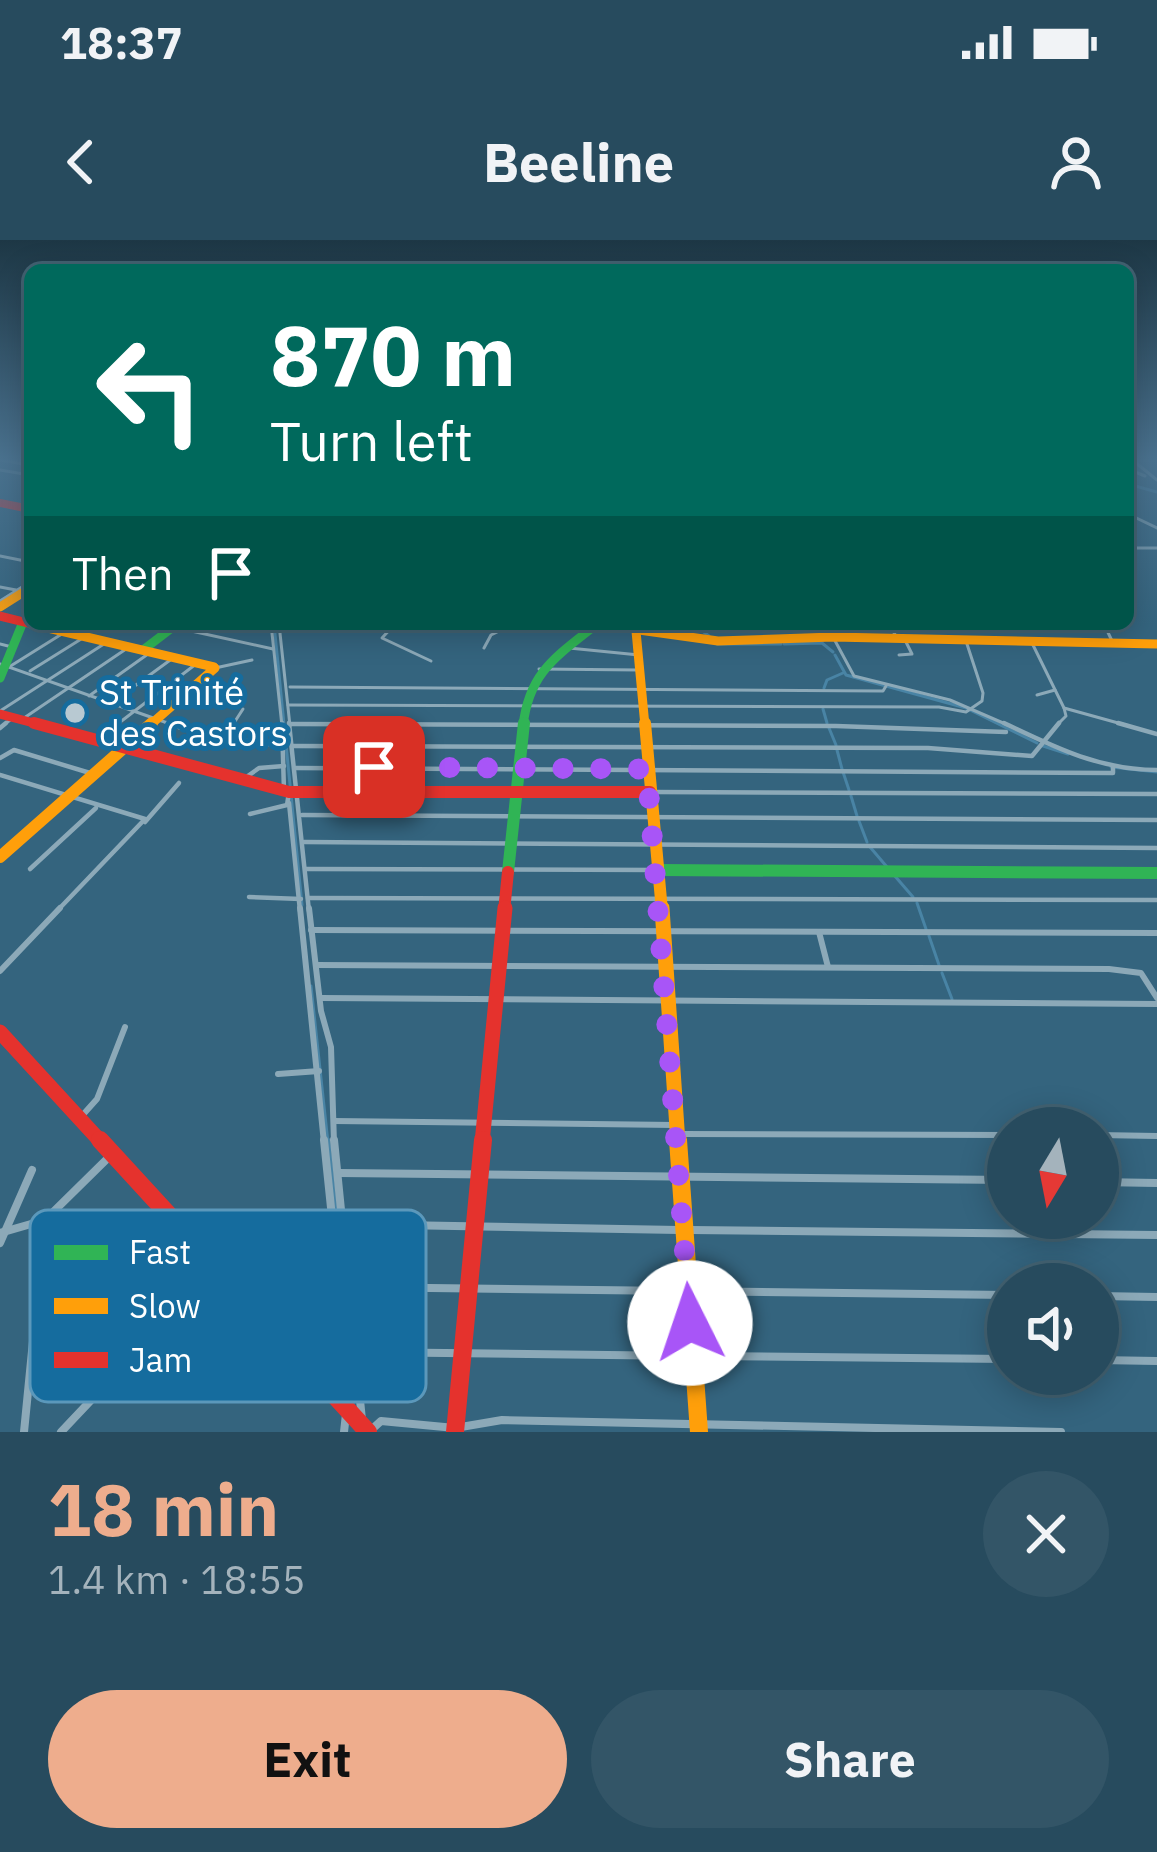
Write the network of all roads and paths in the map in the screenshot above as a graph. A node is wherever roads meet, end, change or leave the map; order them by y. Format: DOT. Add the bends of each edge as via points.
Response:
graph roads {
  1 [pos="24,588"];
  2 [pos="0,608"];
  3 [pos="57,630"];
  4 [pos="168,630"];
  5 [pos="191,630"];
  6 [pos="274,630"];
  7 [pos="275,630"];
  8 [pos="389,630"];
  9 [pos="501,630"];
  10 [pos="590,630"];
  11 [pos="636,630"];
  12 [pos="895,630"];
  13 [pos="1107,630"];
  14 [pos="830,631"];
  15 [pos="65,632"];
  16 [pos="86,637"];
  17 [pos="901,638"];
  18 [pos="964,638"];
  19 [pos="1031,640"];
  20 [pos="106,642"];
  21 [pos="1113,643"];
  22 [pos="1157,644"];
  23 [pos="6,645"];
  24 [pos="484,648"];
  25 [pos="569,648"];
  26 [pos="273,649"];
  27 [pos="140,650"];
  28 [pos="639,655"];
  29 [pos="899,655"];
  30 [pos="173,658"];
  31 [pos="252,661"];
  32 [pos="431,661"];
  33 [pos="196,664"];
  34 [pos="215,668"];
  35 [pos="4,669"];
  36 [pos="539,670"];
  37 [pos="639,670"];
  38 [pos="28,673"];
  39 [pos="49,680"];
  40 [pos="287,687"];
  41 [pos="886,687"];
  42 [pos="69,688"];
  43 [pos="526,688"];
  44 [pos="641,688"];
  45 [pos="1054,690"];
  46 [pos="1037,694"];
  47 [pos="89,696"];
  48 [pos="110,704"];
  49 [pos="288,705"];
  50 [pos="522,706"];
  51 [pos="643,706"];
  52 [pos="1064,708"];
  53 [pos="243,709"];
  54 [pos="971,710"];
  55 [pos="133,712"];
  56 [pos="8,716"];
  57 [pos="155,720"];
  58 [pos="290,724"];
  59 [pos="521,725"];
  60 [pos="644,726"];
  61 [pos="0,728"];
  62 [pos="1006,732"];
  63 [pos="1157,734"];
  64 [pos="224,738"];
  65 [pos="95,741"];
  66 [pos="1040,741"];
  67 [pos="283,746"];
  68 [pos="293,746"];
  69 [pos="518,746"];
  70 [pos="645,747"];
  71 [pos="122,748"];
  72 [pos="0,758"];
  73 [pos="284,766"];
  74 [pos="296,768"];
  75 [pos="1114,768"];
  76 [pos="517,769"];
  77 [pos="647,769"];
  78 [pos="1157,770"];
  79 [pos="94,774"];
  80 [pos="0,775"];
  81 [pos="242,782"];
  82 [pos="179,783"];
  83 [pos="514,792"];
  84 [pos="650,793"];
  85 [pos="292,794"];
  86 [pos="1157,794"];
  87 [pos="68,797"];
  88 [pos="98,806"];
  89 [pos="250,814"];
  90 [pos="302,815"];
  91 [pos="513,817"];
  92 [pos="652,817"];
  93 [pos="1157,820"];
  94 [pos="145,822"];
  95 [pos="304,842"];
  96 [pos="511,842"];
  97 [pos="655,842"];
  98 [pos="1157,848"];
  99 [pos="2,854"];
  100 [pos="306,868"];
  101 [pos="30,869"];
  102 [pos="506,870"];
  103 [pos="658,870"];
  104 [pos="1157,873"];
  105 [pos="249,897"];
  106 [pos="305,899"];
  107 [pos="504,899"];
  108 [pos="658,900"];
  109 [pos="1157,900"];
  110 [pos="501,929"];
  111 [pos="661,929"];
  112 [pos="311,930"];
  113 [pos="819,932"];
  114 [pos="1157,933"];
  115 [pos="316,965"];
  116 [pos="498,966"];
  117 [pos="663,966"];
  118 [pos="828,967"];
  119 [pos="0,971"];
  120 [pos="321,998"];
  121 [pos="667,1000"];
  122 [pos="494,1001"];
  123 [pos="1157,1001"];
  124 [pos="125,1028"];
  125 [pos="0,1032"];
  126 [pos="319,1071"];
  127 [pos="278,1074"];
  128 [pos="78,1120"];
  129 [pos="334,1121"];
  130 [pos="486,1123"];
  131 [pos="675,1129"];
  132 [pos="987,1135"];
  133 [pos="1119,1135"];
  134 [pos="1157,1136"];
  135 [pos="112,1155"];
  136 [pos="32,1170"];
  137 [pos="339,1173"];
  138 [pos="481,1173"];
  139 [pos="678,1176"];
  140 [pos="987,1180"];
  141 [pos="1119,1182"];
  142 [pos="1157,1183"];
  143 [pos="55,1210"];
  144 [pos="161,1210"];
  145 [pos="332,1210"];
  146 [pos="342,1210"];
  147 [pos="426,1226"];
  148 [pos="478,1227"];
  149 [pos="683,1230"];
  150 [pos="3,1232"];
  151 [pos="1157,1235"];
  152 [pos="0,1243"];
  153 [pos="426,1288"];
  154 [pos="471,1289"];
  155 [pos="688,1291"];
  156 [pos="987,1295"];
  157 [pos="1119,1296"];
  158 [pos="1157,1297"];
  159 [pos="426,1351"];
  160 [pos="463,1351"];
  161 [pos="692,1356"];
  162 [pos="987,1359"];
  163 [pos="1119,1360"];
  164 [pos="1157,1360"];
  165 [pos="30,1379"];
  166 [pos="89,1402"];
  167 [pos="357,1421"];
  168 [pos="699,1429"];
  169 [pos="455,1430"];
  170 [pos="947,1430"];
  171 [pos="25,1432"];
  172 [pos="61,1432"];
  173 [pos="344,1432"];
  174 [pos="1061,1432"];
  1 -- 2 [label="street"];
  3 -- 15 [label="street"];
  4 -- 27 [label="street"];
  5 -- 26 [label="street"];
  6 -- 26 [label="street"];
  7 -- 40 [label="street"];
  8 -- 32 [label="street" via="382,638"];
  9 -- 24 [label="street"];
  10 -- 25 [label="street"];
  11 -- 14 [label="street" via="718,641"];
  11 -- 28 [label="street"];
  12 -- 17 [label="street"];
  13 -- 21 [label="street"];
  14 -- 17 [label="street"];
  14 -- 41 [label="street" via="850,674"];
  15 -- 16 [label="street"];
  15 -- 35 [label="street"];
  16 -- 20 [label="street"];
  16 -- 38 [label="street"];
  17 -- 18 [label="street"];
  17 -- 29 [label="street" via="911,655"];
  18 -- 19 [label="street"];
  18 -- 54 [label="street" via="983,693"];
  19 -- 21 [label="street"];
  19 -- 45 [label="street"];
  20 -- 27 [label="street"];
  20 -- 39 [label="street"];
  21 -- 22 [label="street"];
  23 -- 35 [label="street"];
  25 -- 28 [label="street"];
  25 -- 36 [label="street"];
  26 -- 67 [label="street"];
  27 -- 30 [label="street"];
  27 -- 42 [label="street"];
  27 -- 47 [label="street"];
  28 -- 37 [label="street"];
  30 -- 33 [label="street"];
  30 -- 48 [label="street"];
  31 -- 34 [label="street"];
  33 -- 34 [label="street"];
  33 -- 55 [label="street"];
  34 -- 57 [label="street"];
  35 -- 38 [label="street"];
  36 -- 37 [label="street"];
  36 -- 43 [label="street"];
  37 -- 44 [label="street"];
  38 -- 39 [label="street"];
  39 -- 42 [label="street"];
  39 -- 56 [label="street"];
  40 -- 43 [label="street"];
  40 -- 49 [label="street"];
  41 -- 44 [label="street"];
  41 -- 54 [label="street"];
  42 -- 47 [label="street"];
  42 -- 56 [label="street"];
  43 -- 44 [label="street"];
  43 -- 50 [label="street"];
  44 -- 51 [label="street"];
  45 -- 46 [label="street"];
  45 -- 52 [label="street"];
  47 -- 48 [label="street"];
  48 -- 55 [label="street"];
  49 -- 50 [label="street"];
  49 -- 58 [label="street"];
  50 -- 51 [label="street"];
  50 -- 59 [label="street"];
  51 -- 54 [label="street"];
  51 -- 60 [label="street"];
  52 -- 63 [label="street"];
  52 -- 66 [label="street"];
  53 -- 64 [label="street"];
  54 -- 66 [label="street"];
  55 -- 57 [label="street"];
  55 -- 65 [label="street"];
  56 -- 61 [label="street"];
  56 -- 65 [label="street"];
  57 -- 64 [label="street"];
  57 -- 71 [label="street"];
  58 -- 59 [label="street"];
  58 -- 68 [label="street"];
  59 -- 60 [label="street"];
  59 -- 69 [label="street"];
  60 -- 62 [label="street"];
  60 -- 70 [label="street"];
  64 -- 67 [label="street"];
  65 -- 71 [label="street"];
  66 -- 70 [label="street" via="1032,756"];
  66 -- 75 [label="street"];
  67 -- 73 [label="street"];
  68 -- 69 [label="street"];
  68 -- 74 [label="street"];
  69 -- 70 [label="street"];
  69 -- 76 [label="street"];
  70 -- 77 [label="street"];
  71 -- 79 [label="street"];
  71 -- 81 [label="street"];
  72 -- 79 [label="street" via="14,750"];
  73 -- 81 [label="street" via="259,768"];
  73 -- 85 [label="street"];
  74 -- 76 [label="street"];
  74 -- 85 [label="street"];
  75 -- 77 [label="street"];
  75 -- 78 [label="street"];
  76 -- 77 [label="street"];
  76 -- 83 [label="street"];
  77 -- 84 [label="street"];
  79 -- 87 [label="street"];
  80 -- 87 [label="street"];
  81 -- 85 [label="street"];
  82 -- 94 [label="street"];
  83 -- 84 [label="street"];
  83 -- 85 [label="street"];
  83 -- 91 [label="street"];
  84 -- 86 [label="street"];
  84 -- 92 [label="street"];
  85 -- 89 [label="street"];
  85 -- 90 [label="street"];
  85 -- 106 [label="street"];
  87 -- 88 [label="street"];
  87 -- 99 [label="street"];
  88 -- 94 [label="street"];
  88 -- 101 [label="street"];
  90 -- 91 [label="street"];
  90 -- 95 [label="street"];
  91 -- 92 [label="street"];
  91 -- 96 [label="street"];
  92 -- 93 [label="street"];
  92 -- 97 [label="street"];
  94 -- 119 [label="street"];
  95 -- 96 [label="street"];
  95 -- 100 [label="street"];
  96 -- 97 [label="street"];
  96 -- 102 [label="street"];
  97 -- 98 [label="street"];
  97 -- 103 [label="street"];
  100 -- 102 [label="street"];
  100 -- 106 [label="street"];
  102 -- 103 [label="street"];
  102 -- 107 [label="street"];
  103 -- 104 [label="street"];
  103 -- 108 [label="street"];
  105 -- 106 [label="street"];
  106 -- 107 [label="street"];
  106 -- 112 [label="street"];
  106 -- 126 [label="street"];
  107 -- 108 [label="street"];
  107 -- 110 [label="street"];
  108 -- 109 [label="street"];
  108 -- 111 [label="street"];
  110 -- 111 [label="street"];
  110 -- 112 [label="street"];
  110 -- 116 [label="street"];
  111 -- 113 [label="street"];
  111 -- 117 [label="street"];
  112 -- 115 [label="street"];
  113 -- 114 [label="street"];
  113 -- 118 [label="street"];
  115 -- 116 [label="street"];
  115 -- 120 [label="street"];
  116 -- 117 [label="street"];
  116 -- 122 [label="street"];
  117 -- 118 [label="street"];
  117 -- 121 [label="street"];
  118 -- 123 [label="street" via="1132,970"];
  120 -- 122 [label="street"];
  120 -- 129 [label="street"];
  121 -- 122 [label="street"];
  121 -- 123 [label="street"];
  121 -- 131 [label="street"];
  122 -- 130 [label="street"];
  124 -- 128 [label="street" via="97,1100"];
  125 -- 128 [label="street"];
  126 -- 127 [label="street"];
  126 -- 145 [label="street"];
  128 -- 135 [label="street"];
  129 -- 130 [label="street"];
  129 -- 137 [label="street"];
  130 -- 131 [label="street"];
  130 -- 138 [label="street"];
  131 -- 132 [label="street"];
  131 -- 139 [label="street"];
  133 -- 134 [label="street"];
  135 -- 143 [label="street"];
  135 -- 144 [label="street"];
  136 -- 150 [label="street"];
  137 -- 138 [label="street"];
  137 -- 146 [label="street"];
  138 -- 139 [label="street"];
  138 -- 148 [label="street"];
  139 -- 140 [label="street"];
  139 -- 149 [label="street"];
  141 -- 142 [label="street"];
  147 -- 148 [label="street"];
  148 -- 149 [label="street"];
  148 -- 154 [label="street"];
  149 -- 151 [label="street"];
  149 -- 155 [label="street"];
  150 -- 152 [label="street"];
  153 -- 154 [label="street"];
  154 -- 155 [label="street"];
  154 -- 160 [label="street"];
  155 -- 156 [label="street"];
  155 -- 161 [label="street"];
  157 -- 158 [label="street"];
  159 -- 160 [label="street"];
  160 -- 161 [label="street"];
  160 -- 169 [label="street"];
  161 -- 162 [label="street"];
  161 -- 168 [label="street"];
  163 -- 164 [label="street"];
  165 -- 171 [label="street"];
  166 -- 172 [label="street"];
  167 -- 169 [label="street"];
  167 -- 173 [label="street"];
  168 -- 169 [label="street" via="502,1420"];
  168 -- 170 [label="street"];
  170 -- 174 [label="street"];
}
